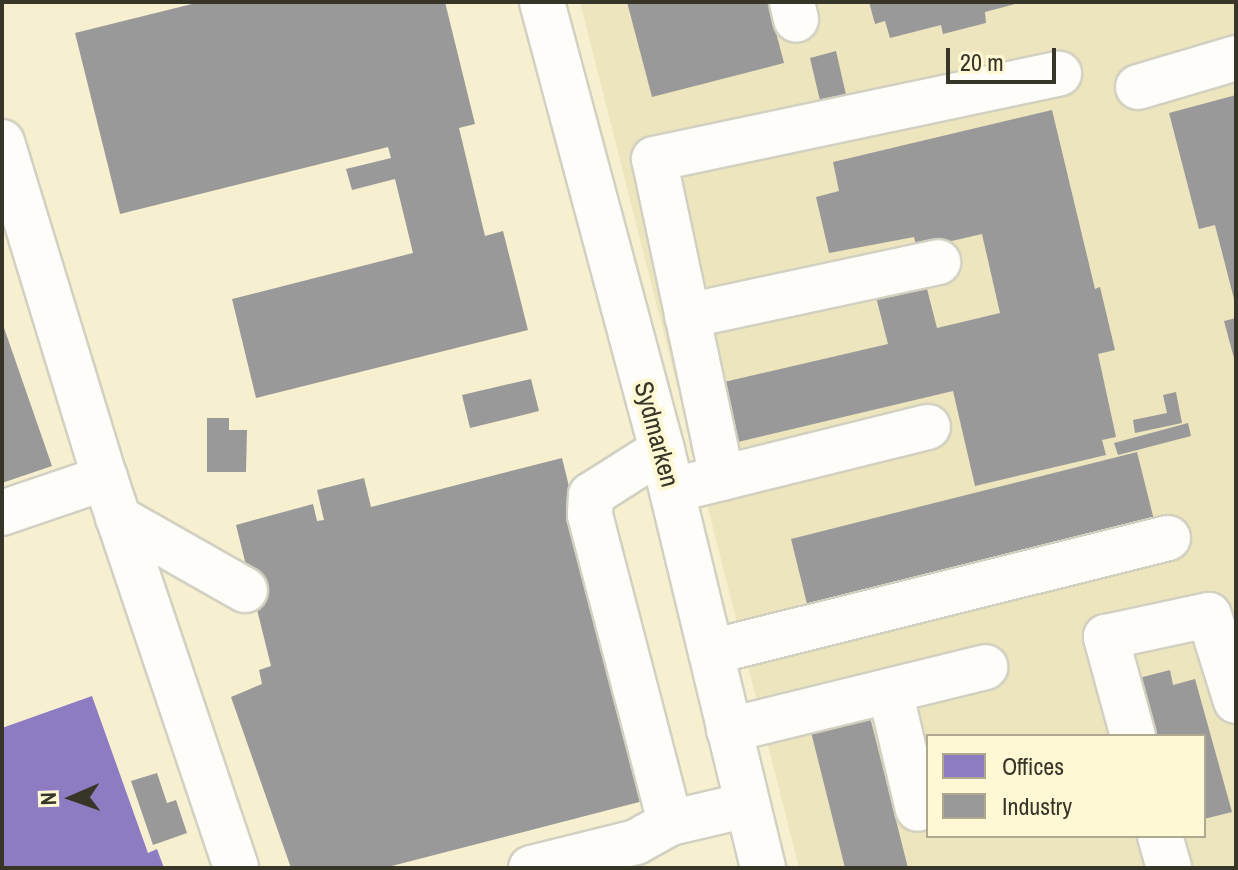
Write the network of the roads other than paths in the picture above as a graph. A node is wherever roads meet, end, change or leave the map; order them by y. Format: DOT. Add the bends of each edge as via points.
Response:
graph roads {
  1 [pos="542,2"];
  2 [pos="1236,58"];
  3 [pos="1059,74"];
  4 [pos="1138,87"];
  5 [pos="2,142"];
  6 [pos="938,262"];
  7 [pos="687,316"];
  8 [pos="928,427"];
  9 [pos="667,470"];
  10 [pos="722,478"];
  11 [pos="112,498"];
  12 [pos="2,513"];
  13 [pos="1168,538"];
  14 [pos="245,590"];
  15 [pos="711,652"];
  16 [pos="985,667"];
  17 [pos="890,691"];
  18 [pos="1236,701"];
  19 [pos="729,730"];
  20 [pos="1132,734"];
  21 [pos="747,805"];
  22 [pos="918,809"];
  23 [pos="670,823"];
  24 [pos="1161,838"];
  25 [pos="236,868"];
  26 [pos="531,868"];
  27 [pos="763,868"];
  28 [pos="1169,868"];
  1 -- 9 [label="street, Sydmarken"];
  2 -- 4 [label="street"];
  3 -- 7 [label="street" via="654,159"];
  5 -- 11 [label="street"];
  6 -- 7 [label="street"];
  7 -- 10 [label="street"];
  8 -- 10 [label="street"];
  9 -- 10 [label="street"];
  9 -- 15 [label="street, Sydmarken"];
  9 -- 23 [label="street" via="591,495 590,515"];
  11 -- 12 [label="street"];
  11 -- 14 [label="street"];
  11 -- 25 [label="street"];
  13 -- 15 [label="street"];
  15 -- 19 [label="street, Sydmarken"];
  16 -- 17 [label="street"];
  17 -- 19 [label="street"];
  17 -- 22 [label="street"];
  18 -- 20 [label="street" via="1209,615 1106,637"];
  19 -- 21 [label="street, Sydmarken"];
  21 -- 23 [label="street"];
  21 -- 27 [label="street, Sydmarken"];
  23 -- 26 [label="street" via="636,842"];
  24 -- 28 [label="street"];
}
